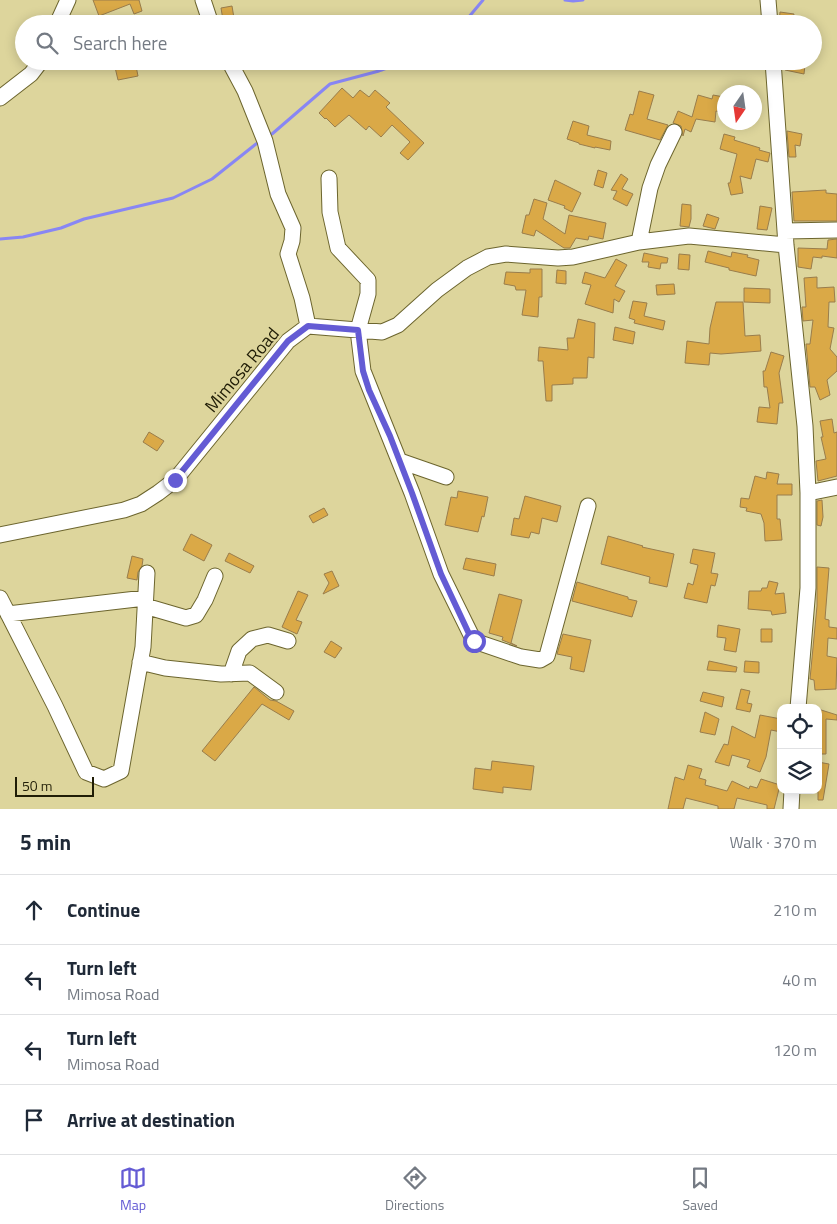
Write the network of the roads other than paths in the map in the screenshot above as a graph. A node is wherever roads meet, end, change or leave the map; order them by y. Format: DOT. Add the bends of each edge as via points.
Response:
graph roads {
  1 [pos="68,0"];
  2 [pos="203,0"];
  3 [pos="768,0"];
  4 [pos="62,15"];
  5 [pos="208,15"];
  6 [pos="769,15"];
  7 [pos="34,70"];
  8 [pos="234,70"];
  9 [pos="774,70"];
  10 [pos="0,98"];
  11 [pos="674,132"];
  12 [pos="329,178"];
  13 [pos="837,230"];
  14 [pos="785,238"];
  15 [pos="639,242"];
  16 [pos="308,326"];
  17 [pos="358,330"];
  18 [pos="400,461"];
  19 [pos="446,477"];
  20 [pos="837,487"];
  21 [pos="808,493"];
  22 [pos="588,506"];
  23 [pos="0,535"];
  24 [pos="147,573"];
  25 [pos="215,576"];
  26 [pos="0,598"];
  27 [pos="145,602"];
  28 [pos="8,614"];
  29 [pos="288,641"];
  30 [pos="140,662"];
  31 [pos="231,674"];
  32 [pos="276,692"];
  33 [pos="798,704"];
  34 [pos="792,794"];
  35 [pos="791,809"];
  1 -- 4 [label="street"];
  2 -- 5 [label="street"];
  3 -- 6 [label="street"];
  7 -- 10 [label="street"];
  8 -- 16 [label="street" via="265,140 278,194 293,228 288,254"];
  9 -- 14 [label="street"];
  11 -- 15 [label="street" via="650,188"];
  12 -- 17 [label="street" via="330,212 338,248 368,280 368,294"];
  13 -- 14 [label="street"];
  14 -- 15 [label="street" via="689,236"];
  14 -- 21 [label="street" via="805,426"];
  15 -- 17 [label="street" via="573,257 506,254 488,257 437,290 398,325 382,332"];
  16 -- 17 [label="street"];
  16 -- 23 [label="street, Mimosa Road" via="288,341 175,480 158,493 124,510"];
  17 -- 18 [label="street" via="363,371"];
  18 -- 19 [label="street"];
  18 -- 22 [label="street" via="441,574 471,638 478,644 521,657 540,660 546,656"];
  20 -- 21 [label="street"];
  21 -- 33 [label="street" via="808,588"];
  24 -- 27 [label="street"];
  25 -- 27 [label="street" via="196,615 186,618"];
  26 -- 28 [label="street"];
  27 -- 28 [label="street"];
  27 -- 30 [label="street"];
  28 -- 30 [label="street" via="86,772 104,779 121,771"];
  29 -- 31 [label="street" via="268,635 252,639 239,651"];
  30 -- 31 [label="street" via="165,668"];
  31 -- 32 [label="street" via="250,673"];
  34 -- 35 [label="street"];
}
